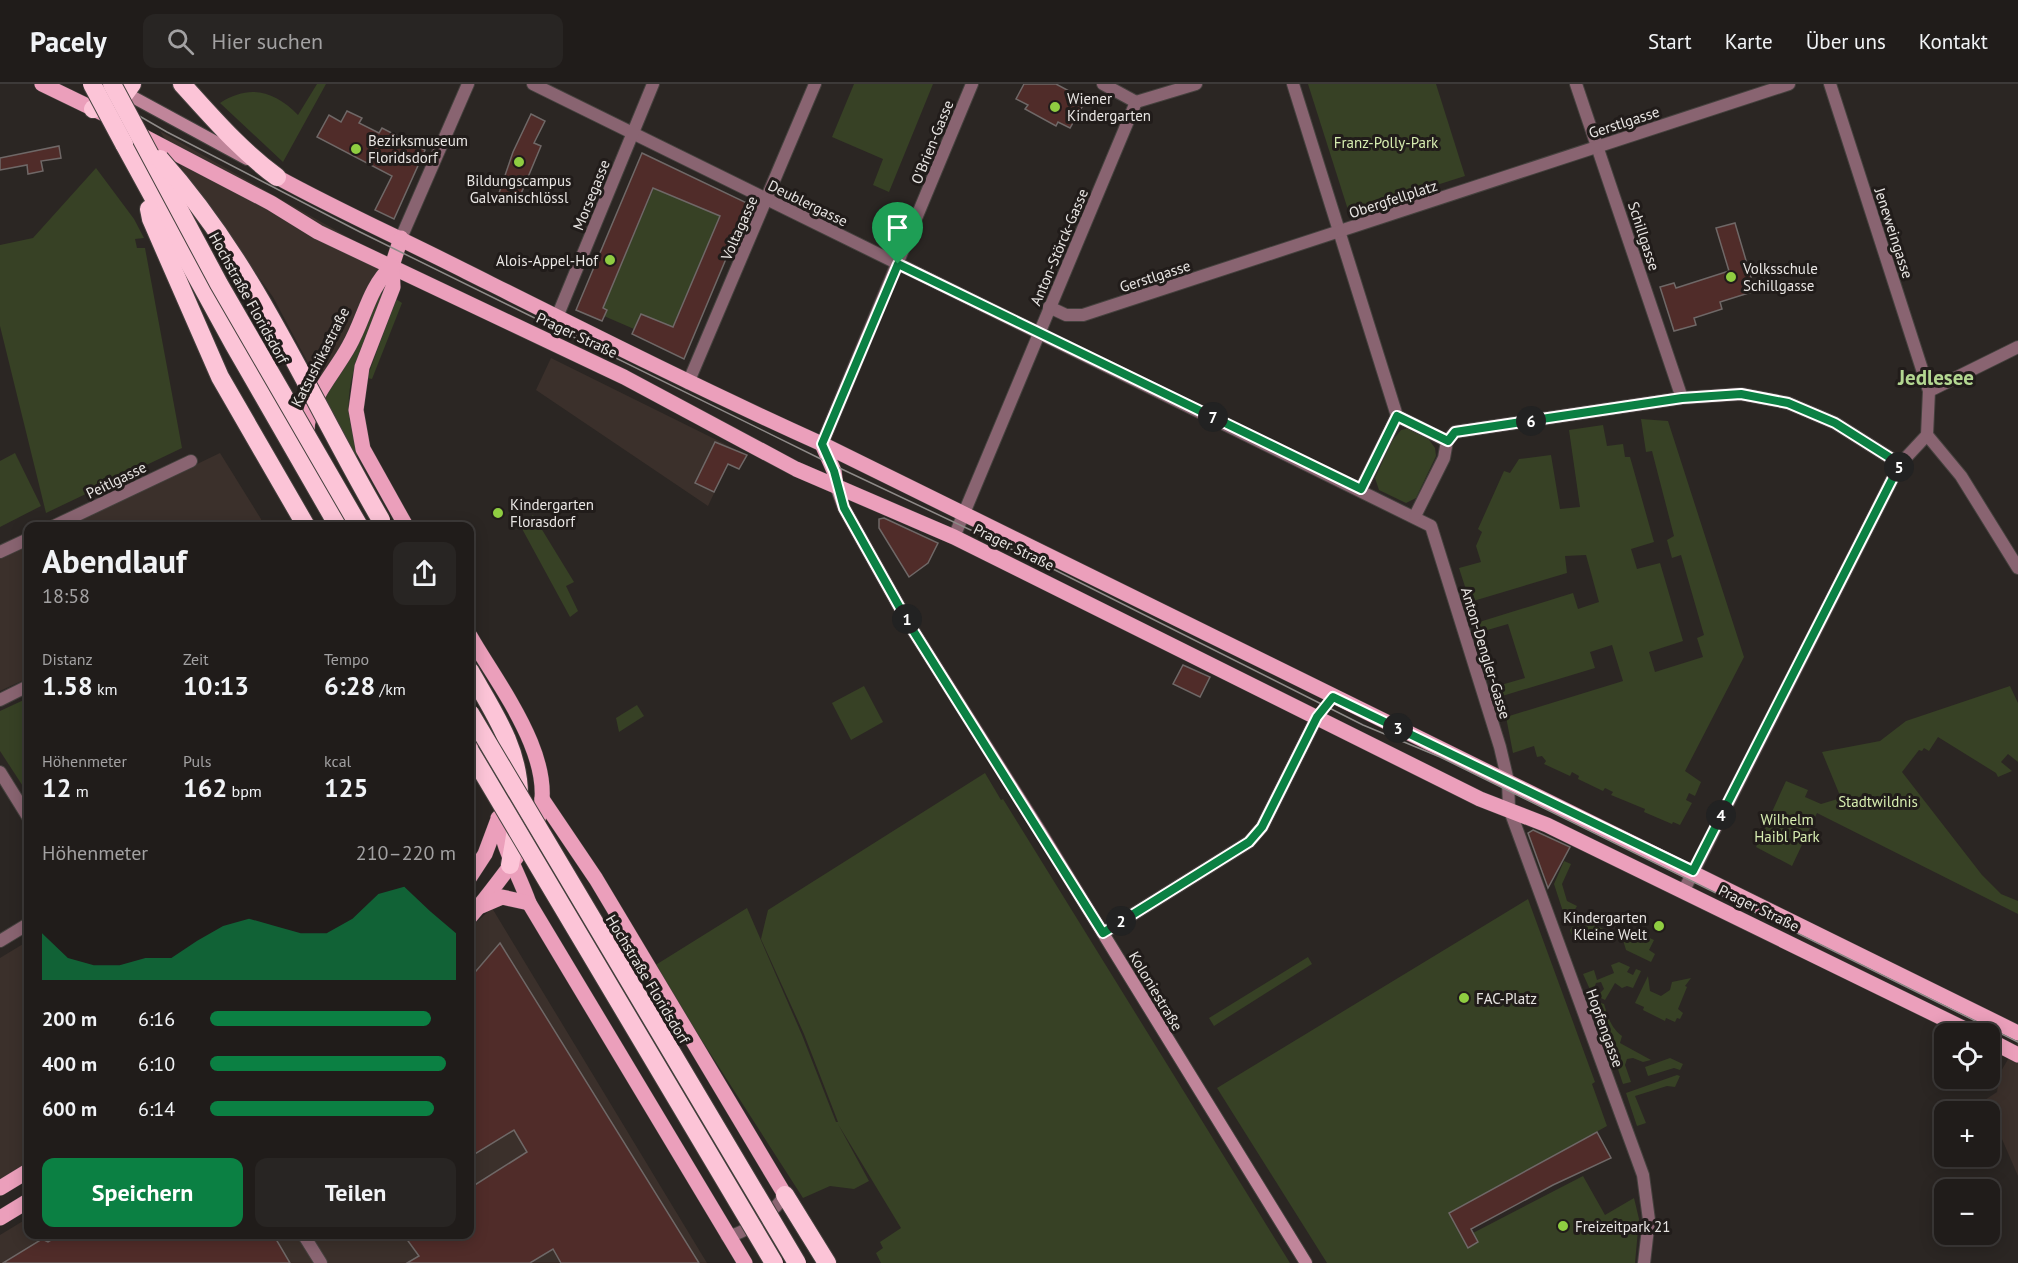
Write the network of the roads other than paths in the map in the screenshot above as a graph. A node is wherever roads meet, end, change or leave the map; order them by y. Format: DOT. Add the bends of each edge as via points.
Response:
graph roads {
  1 [pos="42,84"];
  2 [pos="92,84"];
  3 [pos="182,84"];
  4 [pos="468,84"];
  5 [pos="534,84"];
  6 [pos="653,84"];
  7 [pos="815,84"];
  8 [pos="972,84"];
  9 [pos="1103,84"];
  10 [pos="1196,84"];
  11 [pos="1293,84"];
  12 [pos="1576,84"];
  13 [pos="1789,84"];
  14 [pos="1830,84"];
  15 [pos="120,86"];
  16 [pos="1137,102"];
  17 [pos="93,109"];
  18 [pos="632,132"];
  19 [pos="139,136"];
  20 [pos="1598,146"];
  21 [pos="276,177"];
  22 [pos="147,186"];
  23 [pos="1468,189"];
  24 [pos="768,200"];
  25 [pos="1339,232"];
  26 [pos="401,238"];
  27 [pos="898,264"];
  28 [pos="392,266"];
  29 [pos="1049,307"];
  30 [pos="557,317"];
  31 [pos="1039,331"];
  32 [pos="2018,347"];
  33 [pos="688,383"];
  34 [pos="1929,391"];
  35 [pos="1682,398"];
  36 [pos="1397,416"];
  37 [pos="1927,435"];
  38 [pos="1448,441"];
  39 [pos="822,444"];
  40 [pos="191,461"];
  41 [pos="1900,464"];
  42 [pos="836,486"];
  43 [pos="1361,489"];
  44 [pos="963,514"];
  45 [pos="1415,516"];
  46 [pos="62,522"];
  47 [pos="304,522"];
  48 [pos="336,522"];
  49 [pos="347,522"];
  50 [pos="357,522"];
  51 [pos="382,522"];
  52 [pos="404,522"];
  53 [pos="954,537"];
  54 [pos="24,540"];
  55 [pos="0,552"];
  56 [pos="2018,568"];
  57 [pos="474,643"];
  58 [pos="474,678"];
  59 [pos="24,688"];
  60 [pos="1333,697"];
  61 [pos="0,700"];
  62 [pos="1317,717"];
  63 [pos="474,720"];
  64 [pos="474,740"];
  65 [pos="474,758"];
  66 [pos="0,772"];
  67 [pos="1508,781"];
  68 [pos="542,799"];
  69 [pos="1509,808"];
  70 [pos="24,811"];
  71 [pos="498,818"];
  72 [pos="516,835"];
  73 [pos="485,854"];
  74 [pos="578,854"];
  75 [pos="510,865"];
  76 [pos="474,871"];
  77 [pos="1693,871"];
  78 [pos="1683,892"];
  79 [pos="529,903"];
  80 [pos="475,911"];
  81 [pos="24,926"];
  82 [pos="1103,933"];
  83 [pos="0,941"];
  84 [pos="1952,1023"];
  85 [pos="2018,1033"];
  86 [pos="2000,1046"];
  87 [pos="2018,1055"];
  88 [pos="24,1173"];
  89 [pos="0,1188"];
  90 [pos="785,1195"];
  91 [pos="24,1203"];
  92 [pos="0,1218"];
  93 [pos="727,1236"];
  94 [pos="306,1239"];
  95 [pos="321,1263"];
  96 [pos="745,1263"];
  97 [pos="774,1263"];
  98 [pos="797,1263"];
  99 [pos="827,1263"];
  100 [pos="1306,1263"];
  101 [pos="1644,1263"];
  1 -- 17 [label="main road, Prager Straße"];
  2 -- 22 [label="highway, bridge"];
  3 -- 21 [label="highway" via="225,131"];
  4 -- 26 [label="street"];
  5 -- 18 [label="street, Deublergasse"];
  6 -- 18 [label="street, Morsegasse"];
  7 -- 24 [label="street, Voltagasse"];
  8 -- 27 [label="street, O'Brien-Gasse"];
  9 -- 16 [label="street"];
  10 -- 16 [label="street"];
  11 -- 25 [label="street, Obergfellplatz"];
  12 -- 20 [label="street, Schillgasse"];
  13 -- 20 [label="street, Gerstlgasse"];
  14 -- 34 [label="street, Jeneweingasse"];
  15 -- 17 [label="highway" via="121,99"];
  15 -- 19 [label="highway, Hochstraße Floridsdorf, bridge"];
  15 -- 21 [label="street, Prager Straße"];
  16 -- 29 [label="street, Anton-Störck-Gasse"];
  17 -- 28 [label="main road, Prager Straße" via="318,232"];
  18 -- 24 [label="street, Deublergasse"];
  18 -- 30 [label="street, Morsegasse"];
  19 -- 50 [label="highway, Hochstraße Floridsdorf, bridge" via="219,284"];
  19 -- 51 [label="highway, bridge" via="174,175 254,287"];
  20 -- 23 [label="street, Gerstlgasse"];
  20 -- 35 [label="street, Schillgasse"];
  21 -- 26 [label="main road, Prager Straße"];
  22 -- 47 [label="highway" via="151,219 212,361"];
  22 -- 48 [label="highway"];
  23 -- 25 [label="street, Obergfellplatz"];
  24 -- 27 [label="street, Deublergasse"];
  24 -- 33 [label="street, Voltagasse"];
  25 -- 29 [label="street, Gerstlgasse" via="1083,315 1066,315"];
  25 -- 36 [label="street"];
  26 -- 28 [label="main road"];
  26 -- 30 [label="main road, Prager Straße"];
  27 -- 31 [label="street, Deublergasse"];
  27 -- 39 [label="street, O'Brien-Gasse"];
  28 -- 42 [label="main road, Prager Straße" via="645,388 796,470"];
  28 -- 49 [label="main road, Katsushikastraße" via="377,280 349,346 308,419 312,457"];
  28 -- 52 [label="main road" via="393,287 362,368 356,410 369,462"];
  29 -- 31 [label="street, Anton-Störck-Gasse"];
  30 -- 33 [label="main road, Prager Straße"];
  31 -- 43 [label="street, Deublergasse"];
  31 -- 44 [label="street, Anton-Störck-Gasse"];
  32 -- 34 [label="street"];
  33 -- 39 [label="main road, Prager Straße"];
  34 -- 37 [label="street"];
  35 -- 38 [label="street" via="1455,432"];
  35 -- 41 [label="street" via="1741,394 1788,403 1835,423"];
  36 -- 38 [label="street"];
  36 -- 43 [label="street"];
  37 -- 41 [label="street"];
  37 -- 56 [label="street" via="1961,476"];
  38 -- 45 [label="street" via="1444,458"];
  39 -- 42 [label="main road"];
  39 -- 44 [label="main road, Prager Straße"];
  40 -- 46 [label="street, Peitlgasse"];
  41 -- 77 [label="street"];
  42 -- 53 [label="main road, Prager Straße"];
  42 -- 82 [label="street, Koloniestraße" via="844,508 909,624"];
  43 -- 45 [label="street, Deublergasse"];
  44 -- 53 [label="street, Anton-Störck-Gasse"];
  44 -- 60 [label="main road, Prager Straße"];
  45 -- 67 [label="street, Anton-Dengler-Gasse" via="1431,526"];
  53 -- 62 [label="main road, Prager Straße"];
  54 -- 55 [label="street"];
  57 -- 68 [label="main road" via="531,742 540,768"];
  58 -- 72 [label="highway" via="512,753 519,796"];
  59 -- 61 [label="street"];
  60 -- 62 [label="main road"];
  60 -- 67 [label="main road, Prager Straße"];
  62 -- 69 [label="main road, Prager Straße" via="1480,799"];
  62 -- 82 [label="street" via="1262,827 1249,842"];
  63 -- 98 [label="highway, Hochstraße Floridsdorf, bridge"];
  64 -- 71 [label="main road" via="493,778"];
  65 -- 97 [label="highway, bridge"];
  66 -- 70 [label="street"];
  67 -- 69 [label="street, Anton-Dengler-Gasse"];
  67 -- 77 [label="main road, Prager Straße"];
  68 -- 72 [label="main road"];
  68 -- 74 [label="main road"];
  69 -- 78 [label="main road, Prager Straße"];
  69 -- 101 [label="street, Hopfengasse" via="1643,1175 1649,1220"];
  71 -- 72 [label="main road"];
  71 -- 73 [label="main road"];
  72 -- 73 [label="main road"];
  72 -- 74 [label="main road" via="554,839"];
  72 -- 75 [label="highway"];
  73 -- 76 [label="main road"];
  74 -- 90 [label="main road"];
  75 -- 79 [label="main road"];
  75 -- 80 [label="main road"];
  77 -- 78 [label="street"];
  77 -- 85 [label="main road, Prager Straße"];
  78 -- 84 [label="main road, Prager Straße"];
  79 -- 80 [label="main road" via="502,897"];
  79 -- 93 [label="main road"];
  81 -- 83 [label="street"];
  82 -- 100 [label="street, Koloniestraße"];
  86 -- 87 [label="main road"];
  88 -- 89 [label="main road"];
  90 -- 93 [label="street" via="778,1207 738,1234"];
  90 -- 99 [label="highway"];
  91 -- 92 [label="main road"];
  93 -- 96 [label="main road"];
  94 -- 95 [label="street"];
}
